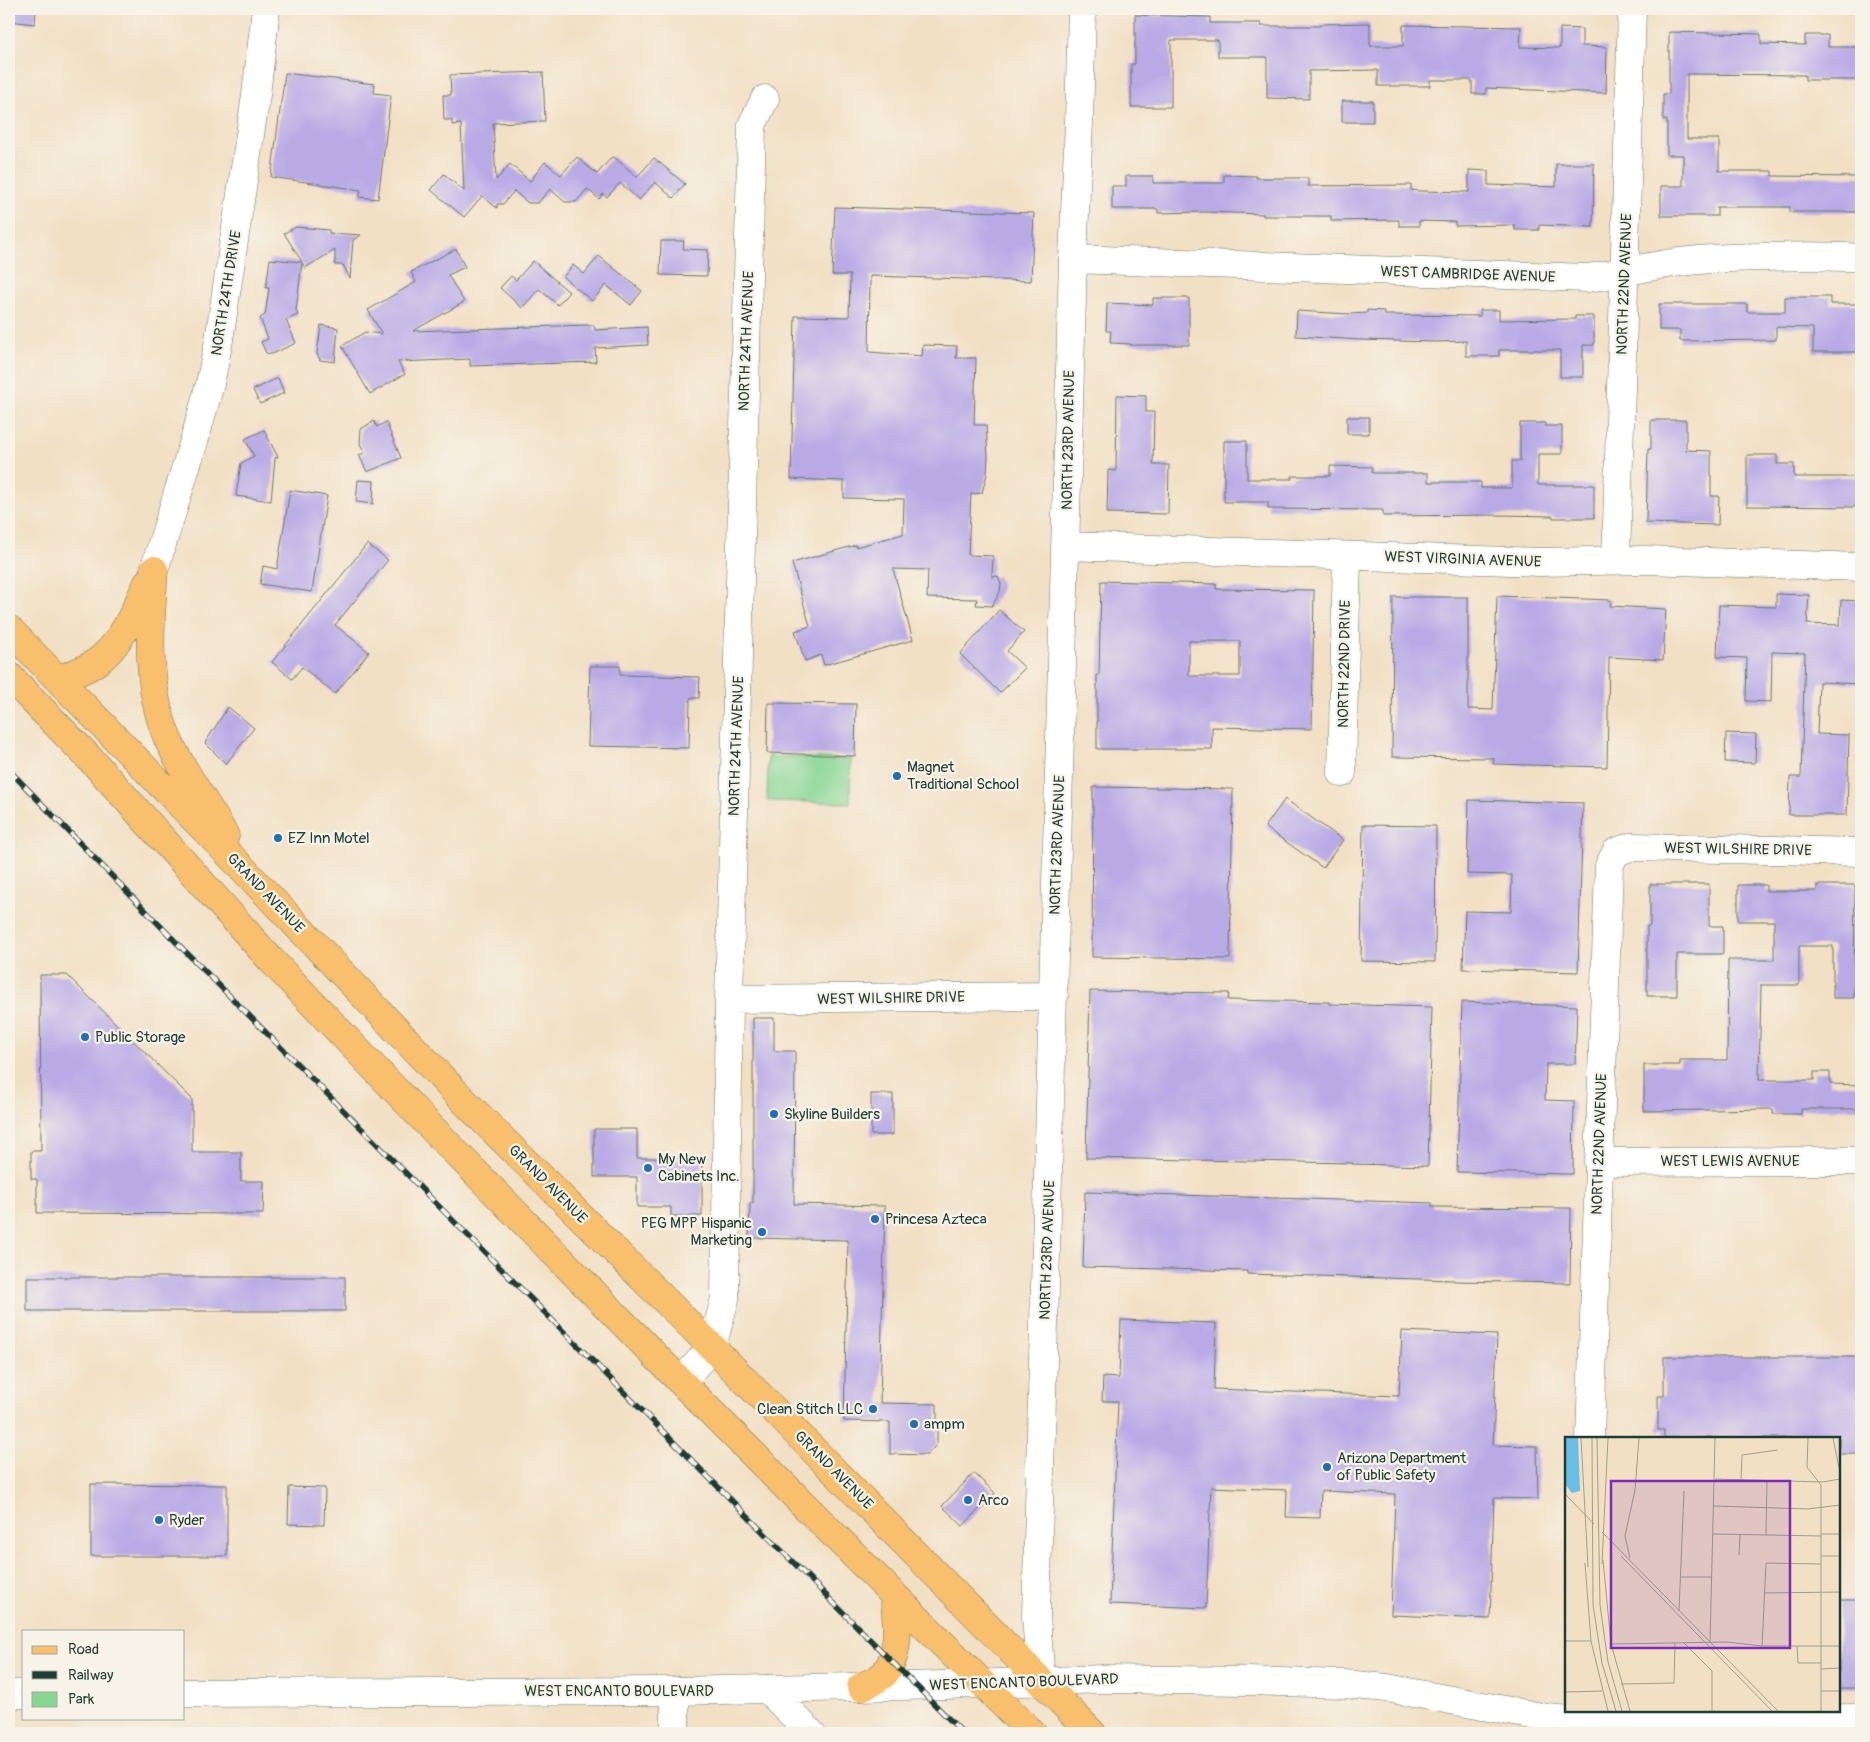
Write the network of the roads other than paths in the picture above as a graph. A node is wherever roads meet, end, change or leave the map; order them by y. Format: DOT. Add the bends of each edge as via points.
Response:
graph roads {
  1 [pos="266,9"];
  2 [pos="1082,9"];
  3 [pos="1632,9"];
  4 [pos="765,99"];
  5 [pos="1861,258"];
  6 [pos="1073,259"];
  7 [pos="1624,273"];
  8 [pos="1066,546"];
  9 [pos="1347,556"];
  10 [pos="1616,560"];
  11 [pos="1861,567"];
  12 [pos="154,570"];
  13 [pos="9,628"];
  14 [pos="9,676"];
  15 [pos="59,679"];
  16 [pos="1342,773"];
  17 [pos="1616,852"];
  18 [pos="1861,852"];
  19 [pos="244,870"];
  20 [pos="1054,996"];
  21 [pos="729,1000"];
  22 [pos="1861,1161"];
  23 [pos="1598,1162"];
  24 [pos="712,1347"];
  25 [pos="681,1382"];
  26 [pos="1590,1437"];
  27 [pos="894,1595"];
  28 [pos="1041,1681"];
  29 [pos="983,1684"];
  30 [pos="861,1687"];
  31 [pos="767,1689"];
  32 [pos="675,1691"];
  33 [pos="185,1693"];
  34 [pos="9,1694"];
  35 [pos="22,1694"];
  36 [pos="1582,1716"];
  37 [pos="1861,1718"];
  38 [pos="675,1733"];
  39 [pos="811,1733"];
  40 [pos="1032,1733"];
  41 [pos="1092,1733"];
  1 -- 12 [label="street, NORTH 24TH DRIVE" via="219,340 195,438"];
  2 -- 6 [label="street, NORTH 23RD AVENUE"];
  3 -- 7 [label="street, NORTH 22ND AVENUE"];
  4 -- 21 [label="street, NORTH 24TH AVENUE" via="752,125"];
  5 -- 7 [label="street, WEST CAMBRIDGE AVENUE" via="1713,258"];
  6 -- 7 [label="street, WEST CAMBRIDGE AVENUE" via="1588,278"];
  6 -- 8 [label="street, NORTH 23RD AVENUE"];
  7 -- 10 [label="street, NORTH 22ND AVENUE"];
  8 -- 9 [label="street, WEST VIRGINIA AVENUE"];
  8 -- 20 [label="street, NORTH 23RD AVENUE"];
  9 -- 10 [label="street, WEST VIRGINIA AVENUE" via="1540,562"];
  9 -- 16 [label="street, NORTH 22ND DRIVE"];
  10 -- 11 [label="street, WEST VIRGINIA AVENUE"];
  12 -- 15 [label="main road" via="124,631 107,652 93,665"];
  12 -- 19 [label="main road" via="150,632 158,708 168,737"];
  13 -- 15 [label="main road, GRAND AVENUE"];
  14 -- 25 [label="main road" via="96,766 298,988"];
  15 -- 19 [label="main road, GRAND AVENUE"];
  17 -- 18 [label="street, WEST WILSHIRE DRIVE" via="1630,846"];
  17 -- 23 [label="street, NORTH 22ND AVENUE" via="1609,866"];
  19 -- 24 [label="main road, GRAND AVENUE" via="463,1100"];
  20 -- 21 [label="street, WEST WILSHIRE DRIVE"];
  20 -- 28 [label="street, NORTH 23RD AVENUE" via="1036,1617"];
  21 -- 24 [label="street, NORTH 24TH AVENUE" via="725,1299"];
  22 -- 23 [label="street, WEST LEWIS AVENUE"];
  23 -- 26 [label="street, NORTH 22ND AVENUE"];
  24 -- 25 [label="street, NORTH 24TH AVENUE"];
  24 -- 28 [label="main road, GRAND AVENUE"];
  25 -- 27 [label="main road"];
  27 -- 29 [label="main road"];
  27 -- 30 [label="main road" via="897,1623 891,1660 885,1673"];
  28 -- 29 [label="street, WEST ENCANTO BOULEVARD"];
  28 -- 36 [label="street, WEST ENCANTO BOULEVARD" via="1103,1679 1344,1684 1397,1689 1547,1718"];
  28 -- 41 [label="main road, GRAND AVENUE"];
  29 -- 30 [label="street, WEST ENCANTO BOULEVARD"];
  29 -- 40 [label="main road"];
  30 -- 31 [label="street, WEST ENCANTO BOULEVARD"];
  31 -- 32 [label="street, WEST ENCANTO BOULEVARD"];
  31 -- 39 [label="street"];
  32 -- 33 [label="street, WEST ENCANTO BOULEVARD"];
  32 -- 38 [label="street"];
  34 -- 35 [label="street"];
  36 -- 37 [label="street, WEST ENCANTO BOULEVARD"];
}
